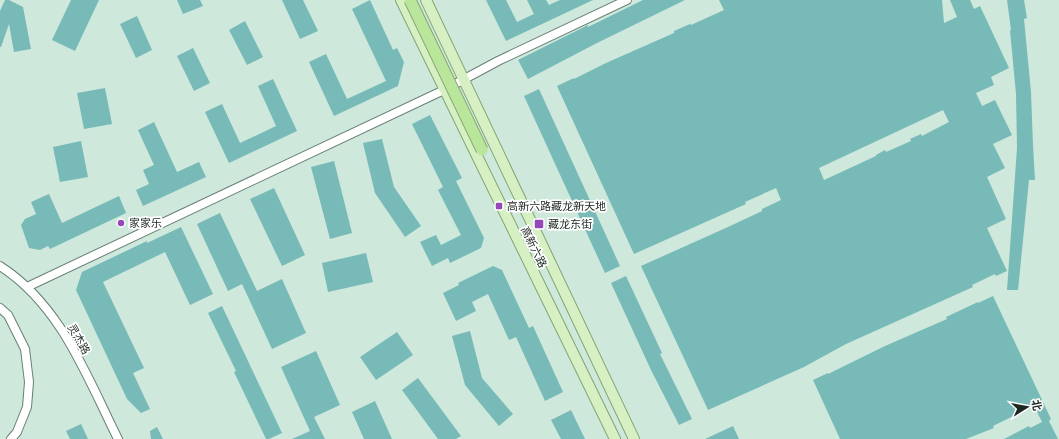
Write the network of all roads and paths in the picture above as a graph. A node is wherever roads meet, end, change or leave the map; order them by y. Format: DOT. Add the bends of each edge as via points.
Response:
graph roads {
  1 [pos="401,0"];
  2 [pos="410,0"];
  3 [pos="426,0"];
  4 [pos="627,0"];
  5 [pos="465,79"];
  6 [pos="444,90"];
  7 [pos="482,150"];
  8 [pos="0,266"];
  9 [pos="27,287"];
  10 [pos="0,308"];
  11 [pos="11,439"];
  12 [pos="118,439"];
  13 [pos="615,439"];
  14 [pos="634,439"];
  1 -- 6 [label="main road, 高新六路"];
  2 -- 7 [label="highway, bridge"];
  3 -- 5 [label="main road, 高新六路"];
  4 -- 5 [label="street"];
  5 -- 6 [label="street"];
  5 -- 14 [label="main road, 高新六路"];
  6 -- 9 [label="street"];
  6 -- 13 [label="main road, 高新六路"];
  8 -- 9 [label="street, 灵杰路"];
  9 -- 12 [label="street, 灵杰路" via="51,315 72,346"];
  10 -- 11 [label="street" via="8,314 25,349 29,382 27,407 17,432"];
}
